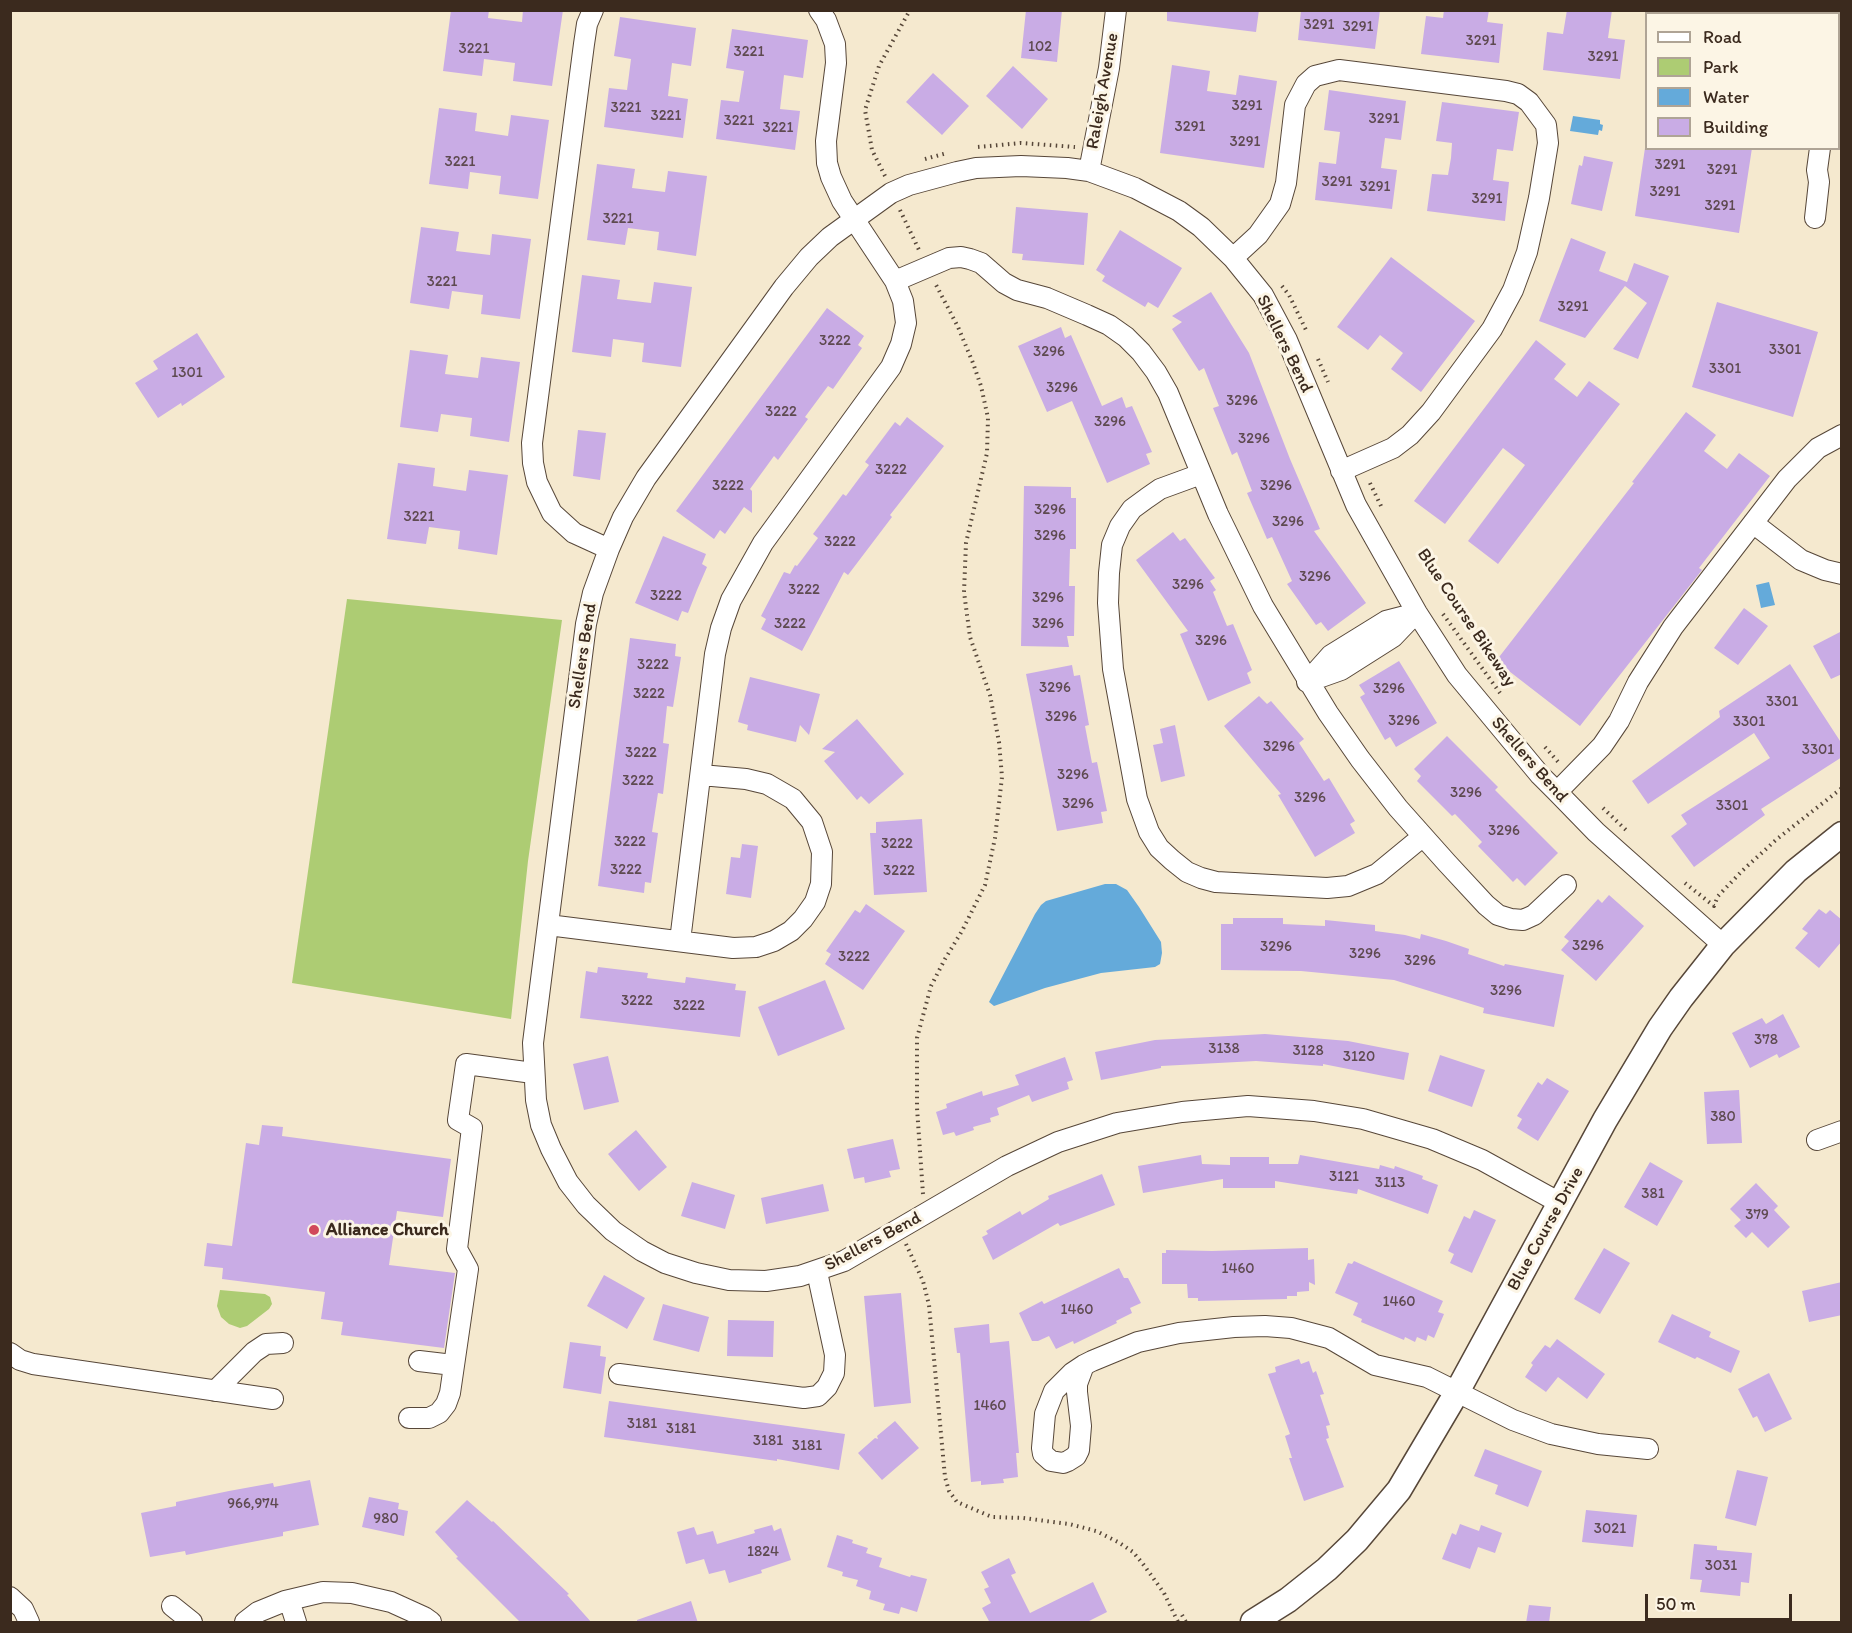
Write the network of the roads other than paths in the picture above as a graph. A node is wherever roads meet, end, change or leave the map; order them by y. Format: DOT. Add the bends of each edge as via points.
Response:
graph roads {
  1 [pos="593,10"];
  2 [pos="819,10"];
  3 [pos="1116,10"];
  4 [pos="1820,150"];
  5 [pos="1089,171"];
  6 [pos="1815,218"];
  7 [pos="854,219"];
  8 [pos="1233,258"];
  9 [pos="896,280"];
  10 [pos="1842,435"];
  11 [pos="1341,471"];
  12 [pos="1201,474"];
  13 [pos="1753,523"];
  14 [pos="609,549"];
  15 [pos="1842,574"];
  16 [pos="1417,613"];
  17 [pos="1307,682"];
  18 [pos="701,774"];
  19 [pos="1557,792"];
  20 [pos="1842,834"];
  21 [pos="1422,837"];
  22 [pos="1566,885"];
  23 [pos="548,925"];
  24 [pos="680,941"];
  25 [pos="1723,945"];
  26 [pos="533,1072"];
  27 [pos="1842,1131"];
  28 [pos="1817,1140"];
  29 [pos="1560,1203"];
  30 [pos="817,1272"];
  31 [pos="283,1343"];
  32 [pos="10,1353"];
  33 [pos="419,1360"];
  34 [pos="453,1365"];
  35 [pos="1084,1365"];
  36 [pos="619,1374"];
  37 [pos="215,1390"];
  38 [pos="1456,1392"];
  39 [pos="273,1399"];
  40 [pos="409,1418"];
  41 [pos="1648,1449"];
  42 [pos="10,1597"];
  43 [pos="289,1600"];
  44 [pos="172,1606"];
  45 [pos="29,1623"];
  46 [pos="192,1623"];
  47 [pos="245,1623"];
  48 [pos="296,1623"];
  49 [pos="431,1623"];
  50 [pos="1253,1623"];
  1 -- 14 [label="street" via="584,44 532,443 537,482 552,513 574,533"];
  2 -- 7 [label="street" via="835,44 836,63 827,163 836,191"];
  3 -- 5 [label="street, Raleigh Avenue"];
  4 -- 6 [label="street"];
  5 -- 7 [label="street, Shellers Bend" via="1043,166 976,168 920,181 891,193"];
  5 -- 8 [label="street, Shellers Bend" via="1135,188 1179,211"];
  7 -- 9 [label="street"];
  7 -- 14 [label="street, Shellers Bend" via="816,250 784,287 646,478"];
  8 -- 11 [label="street, Shellers Bend" via="1275,316"];
  8 -- 11 [label="street" via="1258,235 1280,204 1295,105 1315,76 1340,70 1506,91 1529,102 1546,125 1548,143 1527,252 1492,329 1410,435 1393,448"];
  9 -- 12 [label="street" via="949,258 961,257 981,263 1004,284 1109,325 1141,352 1156,372"];
  9 -- 18 [label="street" via="906,323 891,367 763,543 731,600 715,654"];
  10 -- 13 [label="street" via="1803,461"];
  11 -- 16 [label="street, Shellers Bend"];
  12 -- 17 [label="street" via="1239,560"];
  12 -- 21 [label="street" via="1160,489 1132,509 1112,545 1108,603 1113,669 1137,798 1149,832 1172,860 1201,878 1327,888 1348,886 1377,874"];
  13 -- 15 [label="street" via="1801,560"];
  13 -- 19 [label="street" via="1673,627 1602,746"];
  14 -- 23 [label="street, Shellers Bend" via="586,624"];
  16 -- 17 [label="street" via="1386,621 1331,655"];
  16 -- 19 [label="street, Shellers Bend" via="1457,675"];
  17 -- 21 [label="street" via="1360,759"];
  18 -- 24 [label="street"];
  18 -- 24 [label="street" via="767,784 794,799 818,836 821,884 803,919 774,941 733,948"];
  19 -- 25 [label="street, Shellers Bend"];
  20 -- 25 [label="main road, Blue Course Drive" via="1796,871"];
  21 -- 22 [label="street" via="1498,915 1523,920 1534,915"];
  23 -- 24 [label="street"];
  23 -- 26 [label="street, Shellers Bend"];
  25 -- 29 [label="main road, Blue Course Drive" via="1660,1028"];
  26 -- 30 [label="street, Shellers Bend" via="541,1125 551,1149 568,1182 613,1231 657,1259 729,1280 765,1281"];
  26 -- 34 [label="street" via="466,1064 458,1120 472,1128 457,1249 468,1269"];
  27 -- 28 [label="street"];
  29 -- 30 [label="street, Shellers Bend" via="1482,1160 1432,1138 1364,1119 1248,1106 1182,1112 1118,1123 1058,1142 1007,1166 844,1261"];
  29 -- 38 [label="main road, Blue Course Drive"];
  30 -- 36 [label="street" via="835,1354 834,1373 818,1396 804,1398"];
  31 -- 37 [label="street" via="266,1344 254,1352"];
  32 -- 37 [label="street" via="33,1364"];
  33 -- 34 [label="street"];
  34 -- 40 [label="street" via="450,1393 439,1413 429,1418"];
  35 -- 38 [label="street" via="1138,1342 1179,1334 1234,1327 1291,1328 1329,1338 1375,1365 1427,1377"];
  37 -- 39 [label="street"];
  38 -- 41 [label="street" via="1551,1434"];
  38 -- 50 [label="main road, Blue Course Drive" via="1399,1490 1357,1539 1308,1585"];
  42 -- 45 [label="street" via="23,1609"];
  43 -- 47 [label="street" via="258,1612"];
  43 -- 48 [label="street"];
  43 -- 49 [label="street" via="323,1593 352,1593 391,1602"];
  44 -- 46 [label="street"];
}
